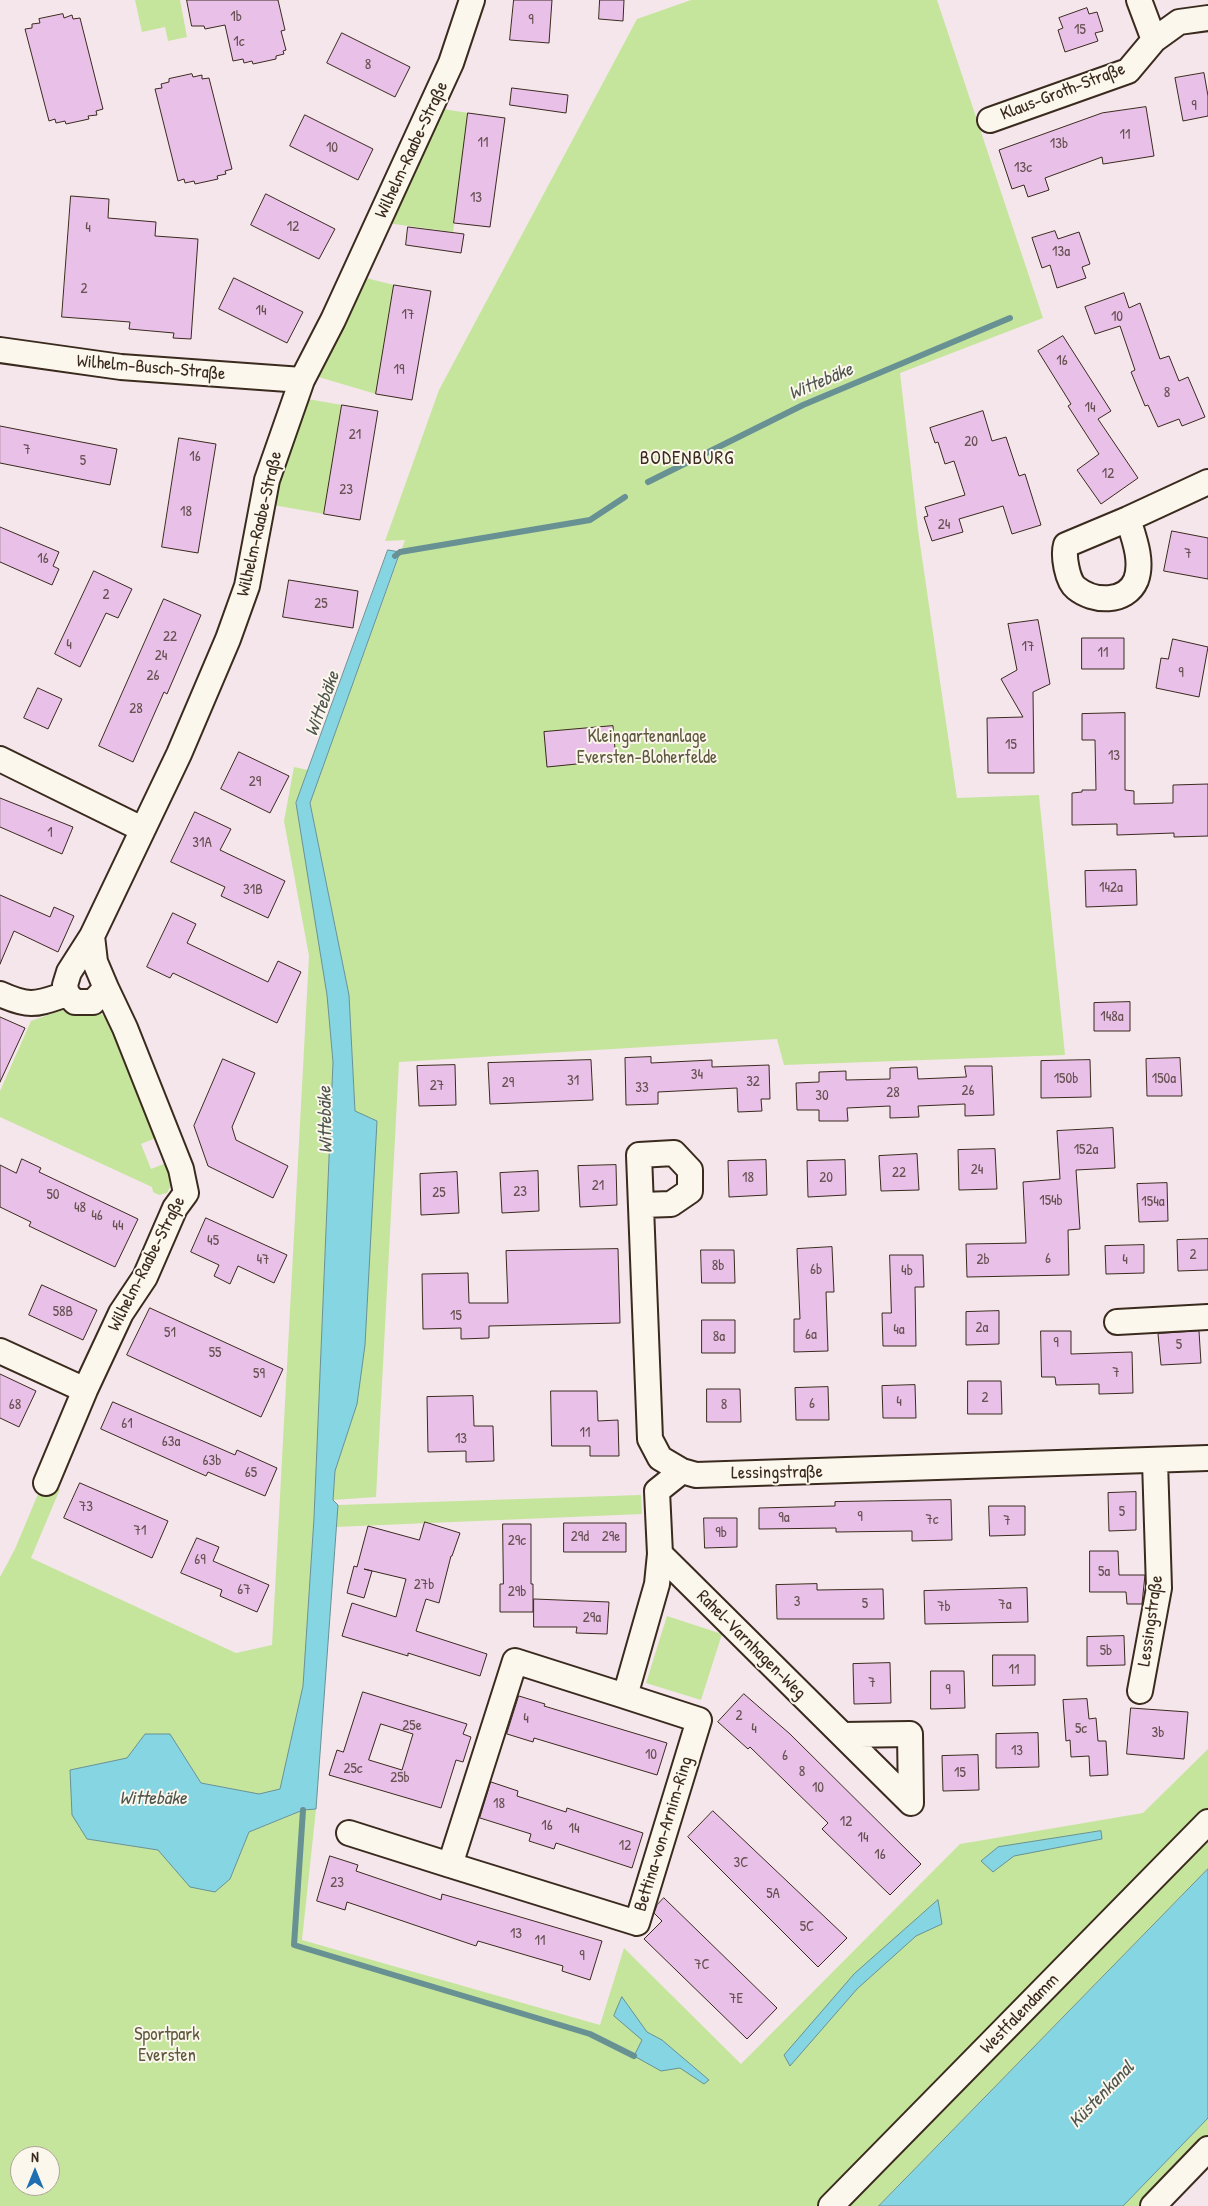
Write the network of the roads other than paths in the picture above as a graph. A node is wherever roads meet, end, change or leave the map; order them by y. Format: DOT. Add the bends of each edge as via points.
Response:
graph roads {
  1 [pos="472,0"];
  2 [pos="1139,0"];
  3 [pos="1208,18"];
  4 [pos="1154,40"];
  5 [pos="990,120"];
  6 [pos="0,350"];
  7 [pos="302,380"];
  8 [pos="1208,482"];
  9 [pos="1128,520"];
  10 [pos="0,759"];
  11 [pos="142,829"];
  12 [pos="92,936"];
  13 [pos="106,988"];
  14 [pos="0,994"];
  15 [pos="67,994"];
  16 [pos="642,1205"];
  17 [pos="1208,1317"];
  18 [pos="1117,1322"];
  19 [pos="0,1351"];
  20 [pos="85,1390"];
  21 [pos="1208,1458"];
  22 [pos="1155,1460"];
  23 [pos="682,1471"];
  24 [pos="46,1483"];
  25 [pos="660,1554"];
  26 [pos="1140,1690"];
  27 [pos="625,1696"];
  28 [pos="843,1735"];
  29 [pos="1208,1822"];
  30 [pos="349,1833"];
  31 [pos="450,1865"];
  32 [pos="1208,2149"];
  33 [pos="831,2206"];
  34 [pos="1153,2206"];
  1 -- 7 [label="street, Wilhelm-Raabe-Straße" via="451,63 333,320"];
  2 -- 4 [label="street"];
  3 -- 4 [label="street, Klaus-Groth-Straße" via="1179,22"];
  4 -- 5 [label="street, Klaus-Groth-Straße" via="1128,71"];
  6 -- 7 [label="street, Wilhelm-Busch-Straße" via="121,367"];
  7 -- 11 [label="street, Wilhelm-Raabe-Straße" via="267,480 247,586 179,754"];
  8 -- 9 [label="street"];
  10 -- 11 [label="street"];
  11 -- 12 [label="street, Wilhelm-Raabe-Straße"];
  12 -- 13 [label="street, Wilhelm-Raabe-Straße" via="95,962"];
  12 -- 15 [label="street, Wilhelm-Raabe-Straße" via="69,972 65,985"];
  13 -- 15 [label="street" via="93,1002 75,1002"];
  13 -- 20 [label="street, Wilhelm-Raabe-Straße" via="181,1169 186,1193 175,1208 145,1276 120,1313"];
  14 -- 15 [label="street" via="21,1004 39,1004"];
  16 -- 23 [label="street, Lessingstraße" via="650,1439 660,1458"];
  17 -- 18 [label="street"];
  19 -- 20 [label="street"];
  20 -- 24 [label="street, Wilhelm-Raabe-Straße"];
  21 -- 22 [label="street, Lessingstraße"];
  22 -- 23 [label="street, Lessingstraße" via="696,1475"];
  22 -- 26 [label="street, Lessingstraße" via="1159,1588"];
  23 -- 25 [label="street" via="657,1491"];
  25 -- 27 [label="street" via="657,1584"];
  25 -- 28 [label="street, Rahel-Varnhagen-Weg"];
  27 -- 31 [label="street, Bettina-von-Arnim-Ring" via="515,1662"];
  27 -- 31 [label="street, Bettina-von-Arnim-Ring" via="699,1720 636,1923"];
  29 -- 33 [label="street, Westfalendamm"];
  30 -- 31 [label="street, Bettina-von-Arnim-Ring"];
  32 -- 34 [label="street"];
}
